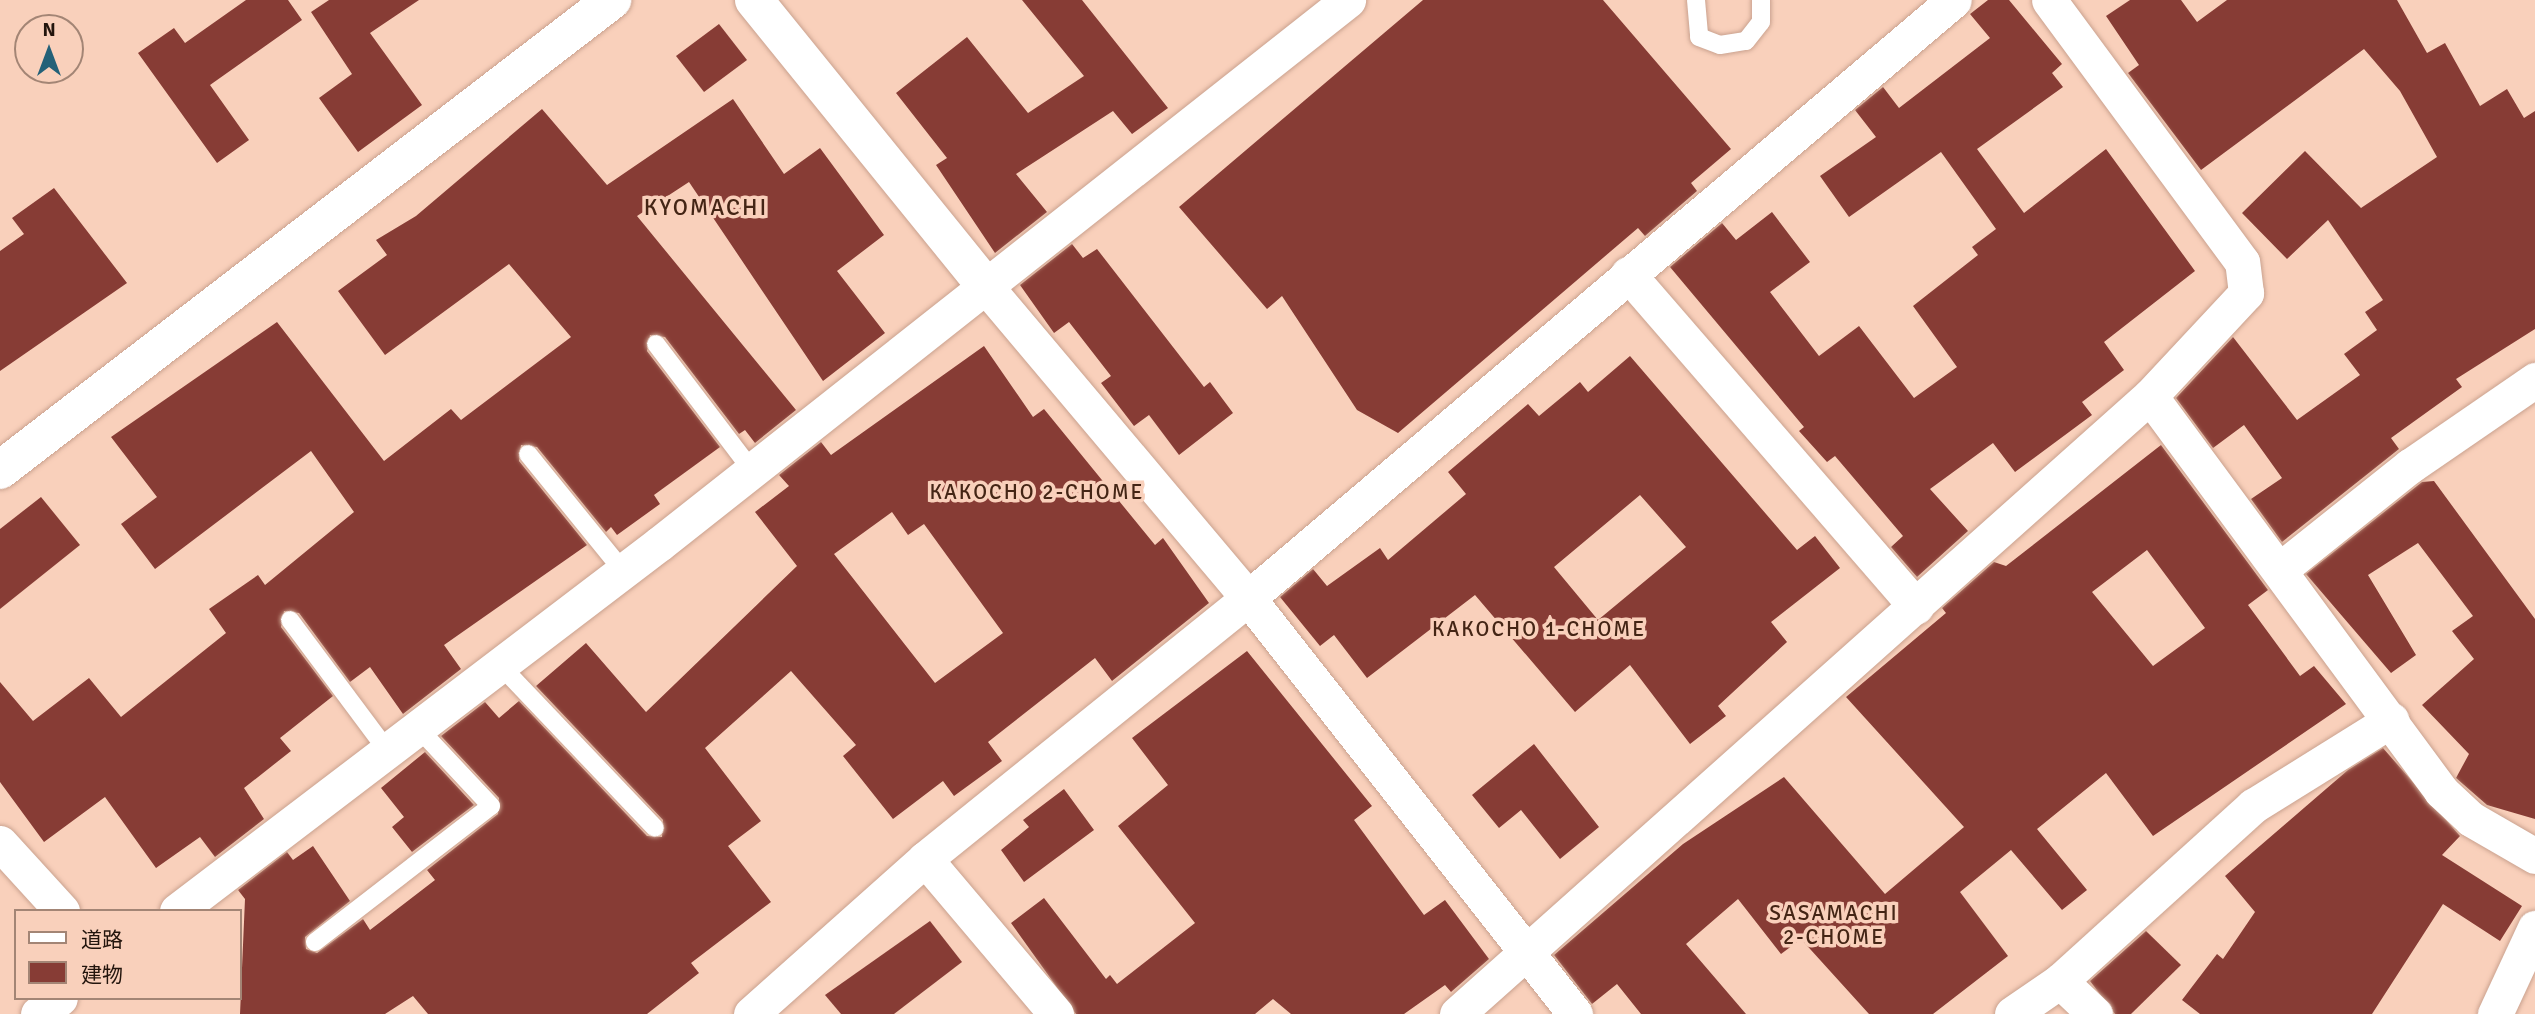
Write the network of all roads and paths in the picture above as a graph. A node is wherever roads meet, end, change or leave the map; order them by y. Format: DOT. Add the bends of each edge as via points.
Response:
graph roads {
  1 [pos="611,0"];
  2 [pos="754,0"];
  3 [pos="1348,0"];
  4 [pos="1696,0"];
  5 [pos="1761,0"];
  6 [pos="1954,0"];
  7 [pos="2049,0"];
  8 [pos="1628,274"];
  9 [pos="988,289"];
  10 [pos="656,344"];
  11 [pos="2535,380"];
  12 [pos="2150,396"];
  13 [pos="528,454"];
  14 [pos="0,470"];
  15 [pos="753,472"];
  16 [pos="2282,568"];
  17 [pos="623,571"];
  18 [pos="1248,598"];
  19 [pos="1916,607"];
  20 [pos="290,621"];
  21 [pos="499,664"];
  22 [pos="2391,719"];
  23 [pos="417,727"];
  24 [pos="387,750"];
  25 [pos="655,828"];
  26 [pos="0,843"];
  27 [pos="2535,856"];
  28 [pos="925,859"];
  29 [pos="60,909"];
  30 [pos="180,909"];
  31 [pos="2535,928"];
  32 [pos="315,942"];
  33 [pos="1526,954"];
  34 [pos="2060,981"];
  35 [pos="57,1000"];
  36 [pos="38,1014"];
  37 [pos="751,1014"];
  38 [pos="1056,1014"];
  39 [pos="1457,1014"];
  40 [pos="1575,1014"];
  41 [pos="2012,1014"];
  42 [pos="2095,1014"];
  43 [pos="2495,1014"];
  1 -- 14 [label="street"];
  2 -- 9 [label="street"];
  3 -- 9 [label="street"];
  4 -- 5 [label="lane" via="1699,37 1720,45 1746,41 1761,22"];
  6 -- 8 [label="street"];
  7 -- 12 [label="street" via="2242,262 2246,293"];
  8 -- 18 [label="street"];
  8 -- 19 [label="street"];
  9 -- 15 [label="street"];
  9 -- 18 [label="street"];
  10 -- 15 [label="lane"];
  11 -- 16 [label="street" via="2410,466"];
  12 -- 16 [label="street"];
  12 -- 19 [label="street"];
  13 -- 17 [label="lane"];
  15 -- 17 [label="street"];
  16 -- 22 [label="street"];
  17 -- 21 [label="street"];
  18 -- 28 [label="street"];
  18 -- 33 [label="street"];
  19 -- 33 [label="street"];
  20 -- 24 [label="lane"];
  21 -- 23 [label="street"];
  21 -- 25 [label="lane"];
  22 -- 27 [label="street" via="2441,791 2471,818"];
  22 -- 34 [label="street" via="2253,806"];
  23 -- 24 [label="street"];
  23 -- 32 [label="lane" via="491,806"];
  24 -- 30 [label="street"];
  26 -- 29 [label="street"];
  28 -- 37 [label="street"];
  28 -- 38 [label="street"];
  31 -- 43 [label="street"];
  33 -- 39 [label="street"];
  33 -- 40 [label="street"];
  34 -- 41 [label="street"];
  34 -- 42 [label="street"];
  35 -- 36 [label="street"];
}
